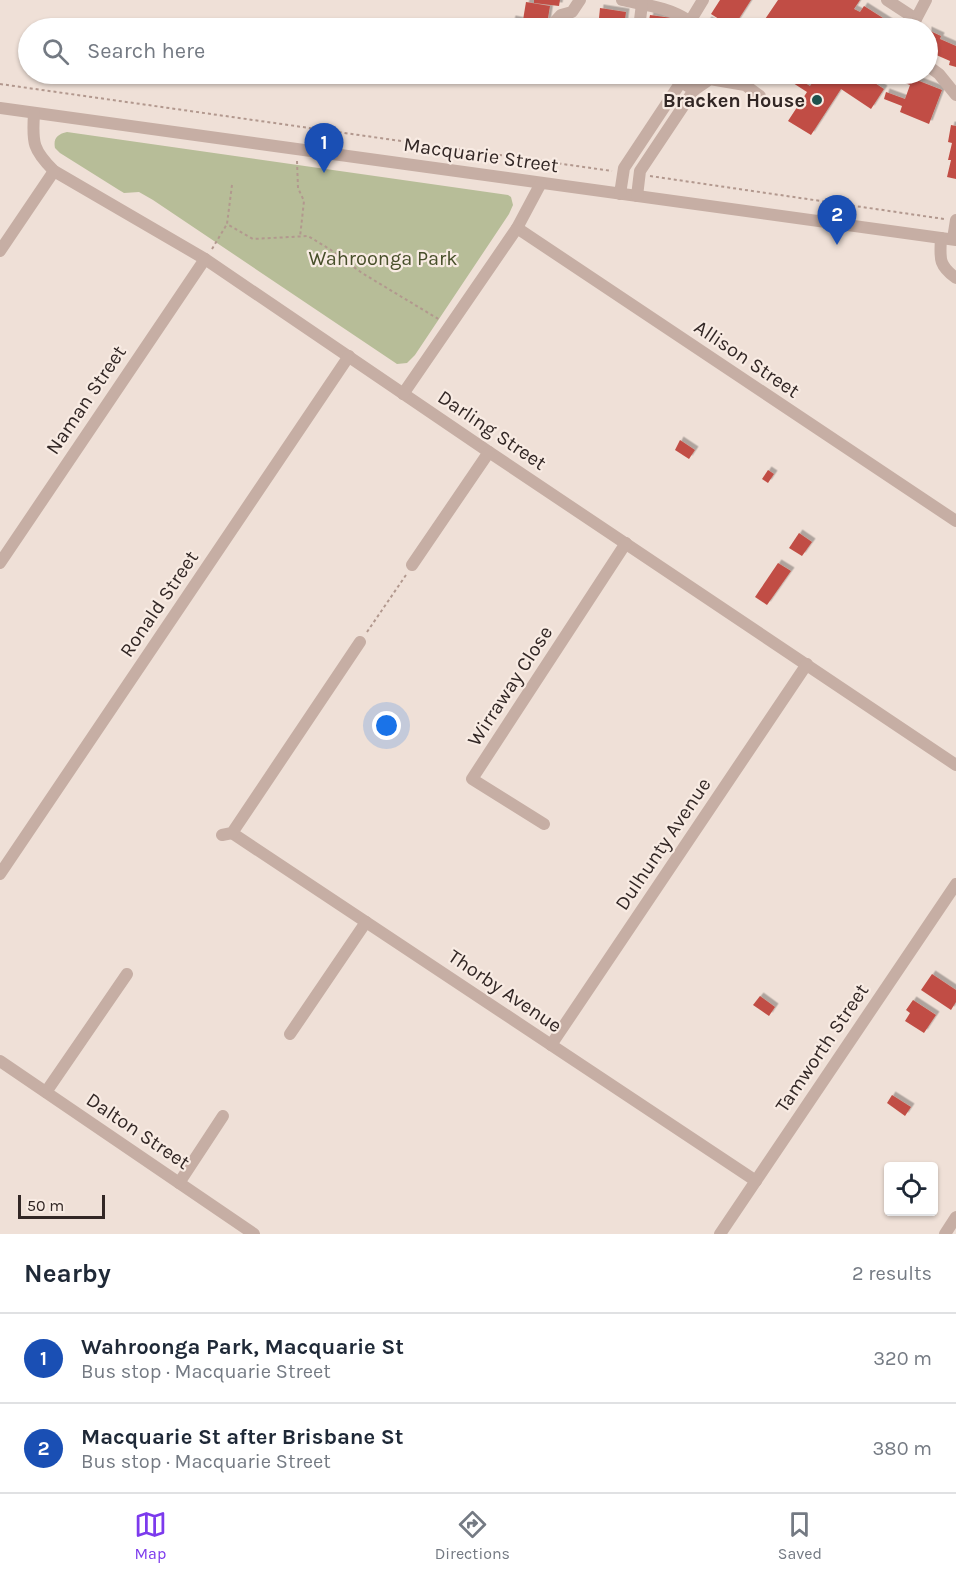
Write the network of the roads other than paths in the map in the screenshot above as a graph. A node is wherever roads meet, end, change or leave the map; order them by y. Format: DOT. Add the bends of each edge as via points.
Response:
graph roads {
  1 [pos="580,0"];
  2 [pos="622,0"];
  3 [pos="703,0"];
  4 [pos="886,0"];
  5 [pos="926,0"];
  6 [pos="642,4"];
  7 [pos="558,18"];
  8 [pos="640,18"];
  9 [pos="682,18"];
  10 [pos="691,18"];
  11 [pos="906,18"];
  12 [pos="916,18"];
  13 [pos="938,73"];
  14 [pos="677,84"];
  15 [pos="688,84"];
  16 [pos="703,84"];
  17 [pos="735,84"];
  18 [pos="694,90"];
  19 [pos="956,95"];
  20 [pos="760,96"];
  21 [pos="0,108"];
  22 [pos="34,114"];
  23 [pos="54,171"];
  24 [pos="541,183"];
  25 [pos="620,194"];
  26 [pos="637,196"];
  27 [pos="956,220"];
  28 [pos="517,228"];
  29 [pos="950,239"];
  30 [pos="0,250"];
  31 [pos="205,259"];
  32 [pos="956,278"];
  33 [pos="349,356"];
  34 [pos="403,394"];
  35 [pos="489,452"];
  36 [pos="956,521"];
  37 [pos="626,543"];
  38 [pos="0,563"];
  39 [pos="412,566"];
  40 [pos="360,642"];
  41 [pos="807,664"];
  42 [pos="956,765"];
  43 [pos="544,824"];
  44 [pos="0,874"];
  45 [pos="956,884"];
  46 [pos="366,922"];
  47 [pos="127,974"];
  48 [pos="290,1034"];
  49 [pos="551,1045"];
  50 [pos="0,1061"];
  51 [pos="46,1092"];
  52 [pos="223,1116"];
  53 [pos="756,1180"];
  54 [pos="179,1183"];
  55 [pos="956,1217"];
  56 [pos="254,1234"];
  57 [pos="720,1234"];
  58 [pos="945,1234"];
  1 -- 7 [label="street" via="572,12"];
  2 -- 6 [label="street"];
  3 -- 10 [label="street"];
  4 -- 11 [label="street"];
  5 -- 12 [label="street"];
  6 -- 8 [label="street"];
  6 -- 9 [label="street"];
  13 -- 19 [label="street"];
  14 -- 25 [label="street" via="624,168"];
  15 -- 18 [label="street"];
  16 -- 18 [label="street"];
  17 -- 20 [label="street"];
  18 -- 26 [label="street" via="640,171"];
  21 -- 22 [label="street, Macquarie Street"];
  22 -- 23 [label="street, Darling Street" via="34,146"];
  22 -- 24 [label="street, Macquarie Street"];
  23 -- 30 [label="street"];
  23 -- 31 [label="street, Darling Street"];
  24 -- 25 [label="street, Macquarie Street"];
  24 -- 28 [label="street"];
  25 -- 26 [label="street, Macquarie Street"];
  26 -- 29 [label="street, Macquarie Street"];
  27 -- 29 [label="street"];
  28 -- 34 [label="street"];
  28 -- 36 [label="street, Allison Street"];
  29 -- 32 [label="street" via="940,258 943,267"];
  31 -- 33 [label="street, Darling Street"];
  31 -- 38 [label="street, Naman Street"];
  33 -- 34 [label="street, Darling Street"];
  33 -- 44 [label="street, Ronald Street"];
  34 -- 35 [label="street, Darling Street"];
  35 -- 37 [label="street, Darling Street"];
  35 -- 39 [label="street"];
  37 -- 41 [label="street, Darling Street"];
  37 -- 43 [label="street, Wirraway Close" via="472,779"];
  40 -- 46 [label="street, Thorby Avenue" via="227,834"];
  41 -- 42 [label="street, Darling Street"];
  41 -- 49 [label="street, Dulhunty Avenue"];
  45 -- 53 [label="street, Tamworth Street"];
  46 -- 48 [label="street"];
  46 -- 49 [label="street, Thorby Avenue"];
  47 -- 51 [label="street"];
  49 -- 53 [label="street, Thorby Avenue"];
  50 -- 51 [label="street, Dalton Street"];
  51 -- 54 [label="street, Dalton Street"];
  52 -- 54 [label="street"];
  53 -- 57 [label="street, Tamworth Street"];
  54 -- 56 [label="street, Dalton Street"];
  55 -- 58 [label="street"];
}
